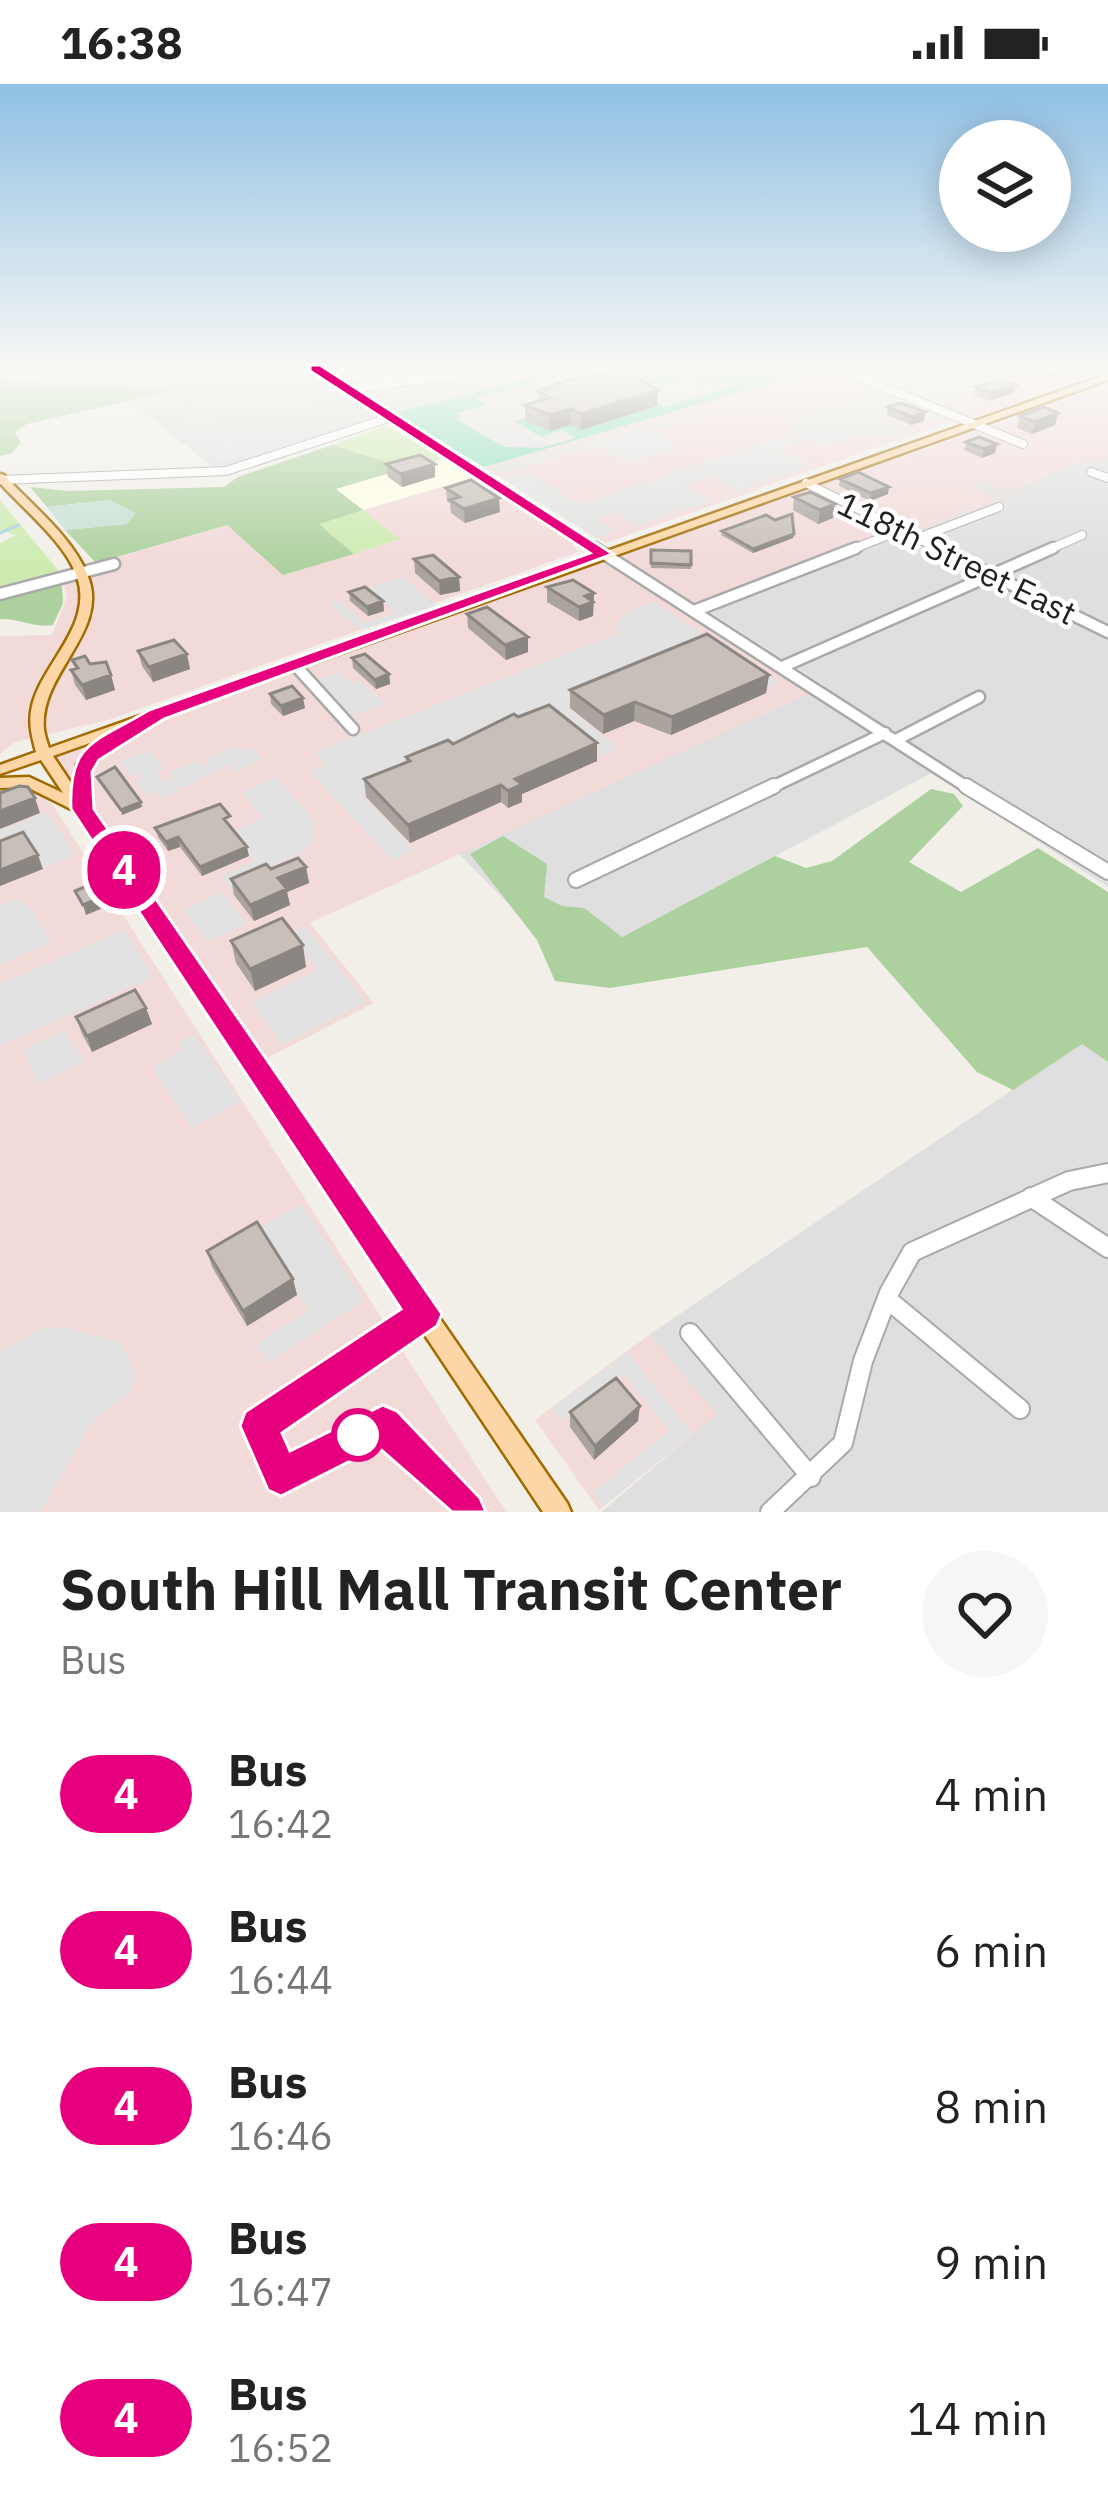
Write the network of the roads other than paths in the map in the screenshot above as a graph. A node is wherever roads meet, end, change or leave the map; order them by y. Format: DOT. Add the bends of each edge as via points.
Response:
graph roads {
  1 [pos="338,435"];
  2 [pos="419,435"];
  3 [pos="944,435"];
  4 [pos="1000,435"];
  5 [pos="1022,444"];
  6 [pos="1091,472"];
  7 [pos="1108,478"];
  8 [pos="1,479"];
  9 [pos="806,483"];
  10 [pos="999,507"];
  11 [pos="901,530"];
  12 [pos="1082,536"];
  13 [pos="918,538"];
  14 [pos="604,554"];
  15 [pos="114,564"];
  16 [pos="80,571"];
  17 [pos="992,575"];
  18 [pos="0,594"];
  19 [pos="694,611"];
  20 [pos="1108,632"];
  21 [pos="295,664"];
  22 [pos="782,668"];
  23 [pos="980,697"];
  24 [pos="156,714"];
  25 [pos="353,729"];
  26 [pos="890,736"];
  27 [pos="44,754"];
  28 [pos="0,770"];
  29 [pos="0,783"];
  30 [pos="82,809"];
  31 [pos="1108,872"];
  32 [pos="576,880"];
  33 [pos="1108,1173"];
  34 [pos="1031,1197"];
  35 [pos="1108,1248"];
  36 [pos="887,1299"];
  37 [pos="690,1333"];
  38 [pos="1020,1409"];
  39 [pos="811,1477"];
  40 [pos="559,1512"];
  41 [pos="770,1512"];
  1 -- 8 [label="street" via="226,471"];
  2 -- 14 [label="street"];
  3 -- 9 [label="main road"];
  4 -- 5 [label="street"];
  6 -- 7 [label="street"];
  8 -- 16 [label="main road"];
  9 -- 11 [label="street, 118th Street East"];
  9 -- 14 [label="main road"];
  10 -- 13 [label="street"];
  11 -- 13 [label="street, 118th Street East"];
  11 -- 19 [label="street"];
  12 -- 17 [label="street"];
  13 -- 17 [label="street, 118th Street East"];
  14 -- 19 [label="street"];
  14 -- 21 [label="main road"];
  15 -- 16 [label="street"];
  16 -- 18 [label="street"];
  16 -- 27 [label="main road" via="83,611 38,708"];
  17 -- 20 [label="street, 118th Street East"];
  17 -- 22 [label="street"];
  19 -- 22 [label="street"];
  21 -- 24 [label="main road"];
  21 -- 25 [label="street"];
  22 -- 26 [label="street"];
  23 -- 26 [label="street"];
  24 -- 27 [label="main road"];
  24 -- 30 [label="main road" via="90,756 81,772"];
  26 -- 31 [label="street"];
  26 -- 32 [label="street"];
  27 -- 28 [label="main road"];
  27 -- 30 [label="main road"];
  29 -- 30 [label="main road" via="29,782"];
  30 -- 40 [label="main road"];
  33 -- 34 [label="street"];
  34 -- 35 [label="street"];
  34 -- 36 [label="street" via="912,1252"];
  36 -- 38 [label="street"];
  36 -- 39 [label="street" via="843,1443"];
  37 -- 39 [label="street"];
  39 -- 41 [label="street"];
}
